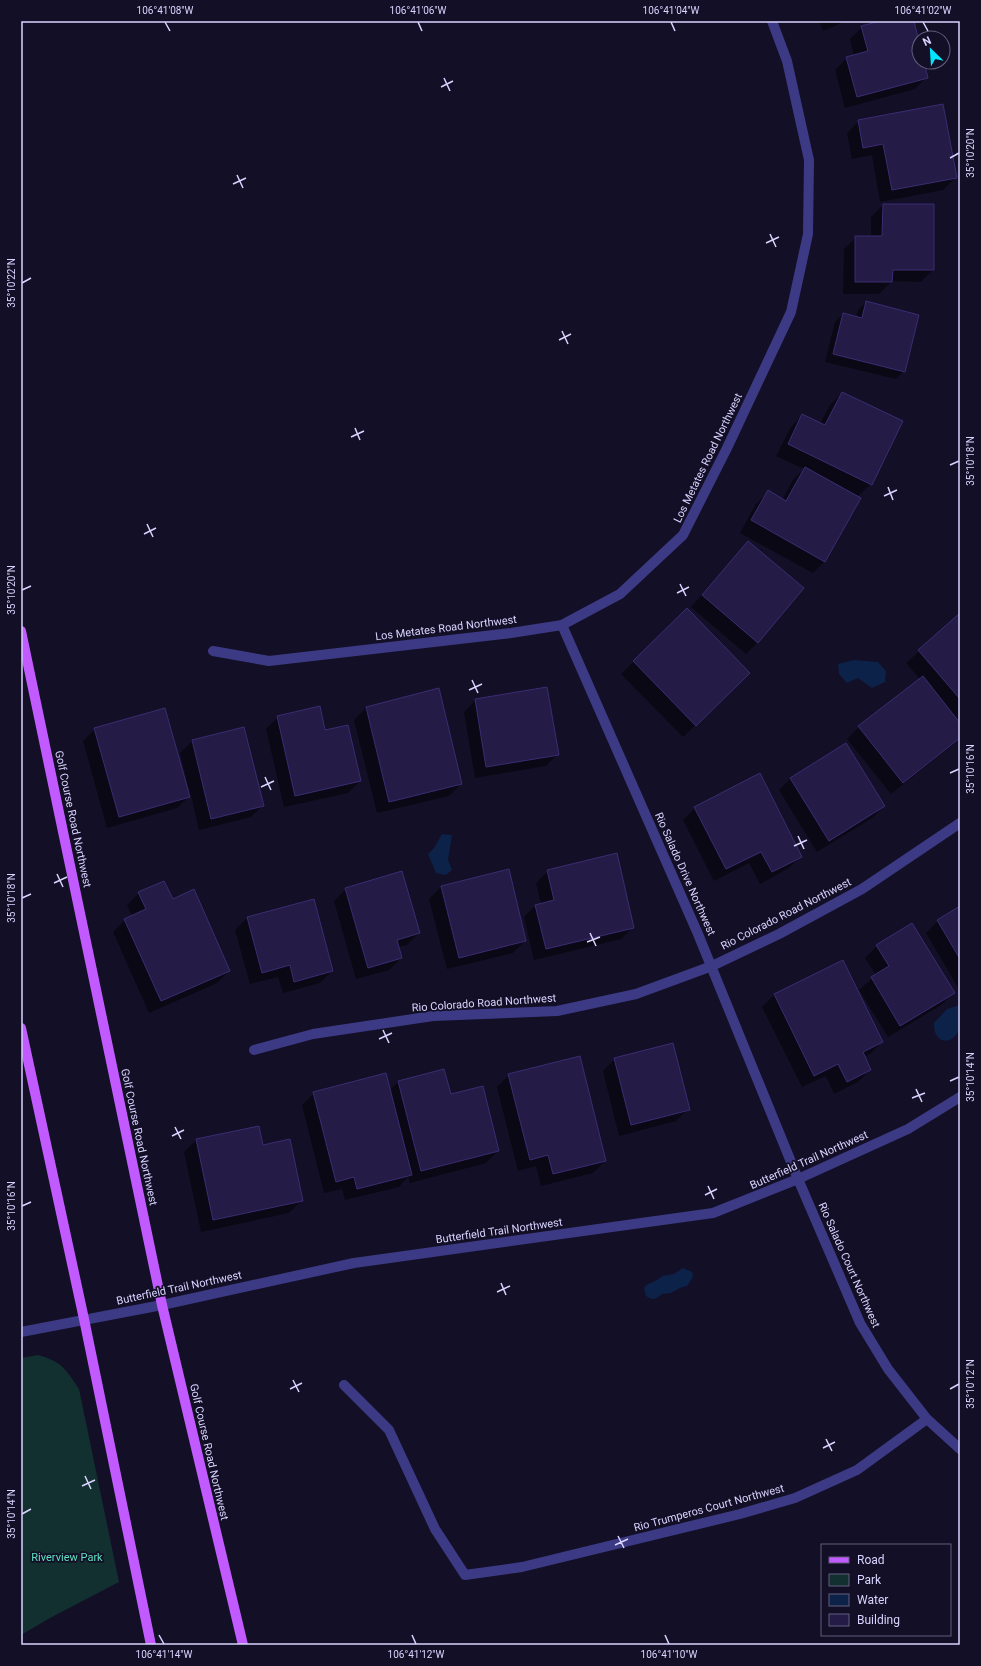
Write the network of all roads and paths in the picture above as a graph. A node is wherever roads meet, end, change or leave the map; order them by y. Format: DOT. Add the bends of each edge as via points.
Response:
graph roads {
  1 [pos="772,21"];
  2 [pos="562,625"];
  3 [pos="21,631"];
  4 [pos="212,651"];
  5 [pos="960,823"];
  6 [pos="712,966"];
  7 [pos="21,1028"];
  8 [pos="254,1050"];
  9 [pos="960,1097"];
  10 [pos="798,1179"];
  11 [pos="162,1305"];
  12 [pos="84,1319"];
  13 [pos="21,1332"];
  14 [pos="344,1385"];
  15 [pos="927,1419"];
  16 [pos="960,1449"];
  17 [pos="152,1645"];
  18 [pos="243,1645"];
  1 -- 2 [label="street, Los Metates Road Northwest" via="787,61 809,160 808,234 791,312 683,536 620,594"];
  2 -- 4 [label="street, Los Metates Road Northwest" via="269,661"];
  2 -- 6 [label="street, Rio Salado Drive Northwest"];
  3 -- 11 [label="main road, Golf Course Road Northwest"];
  5 -- 6 [label="street, Rio Colorado Road Northwest" via="862,889 780,934"];
  6 -- 8 [label="street, Rio Colorado Road Northwest" via="636,994 557,1011 433,1016 312,1034"];
  6 -- 10 [label="street, Rio Salado Drive Northwest"];
  7 -- 12 [label="main road"];
  9 -- 10 [label="street, Butterfield Trail Northwest" via="908,1129"];
  10 -- 11 [label="street, Butterfield Trail Northwest" via="713,1213 354,1263"];
  10 -- 15 [label="street, Rio Salado Court Northwest" via="860,1323 888,1369"];
  11 -- 12 [label="street, Butterfield Trail Northwest"];
  11 -- 18 [label="main road, Golf Course Road Northwest"];
  12 -- 13 [label="street, Butterfield Trail Northwest"];
  12 -- 17 [label="main road"];
  14 -- 15 [label="street, Rio Trumperos Court Northwest" via="389,1430 434,1529 465,1575 522,1567 740,1514 795,1498 857,1470"];
  15 -- 16 [label="street, Rio Salado Court Northwest"];
}
